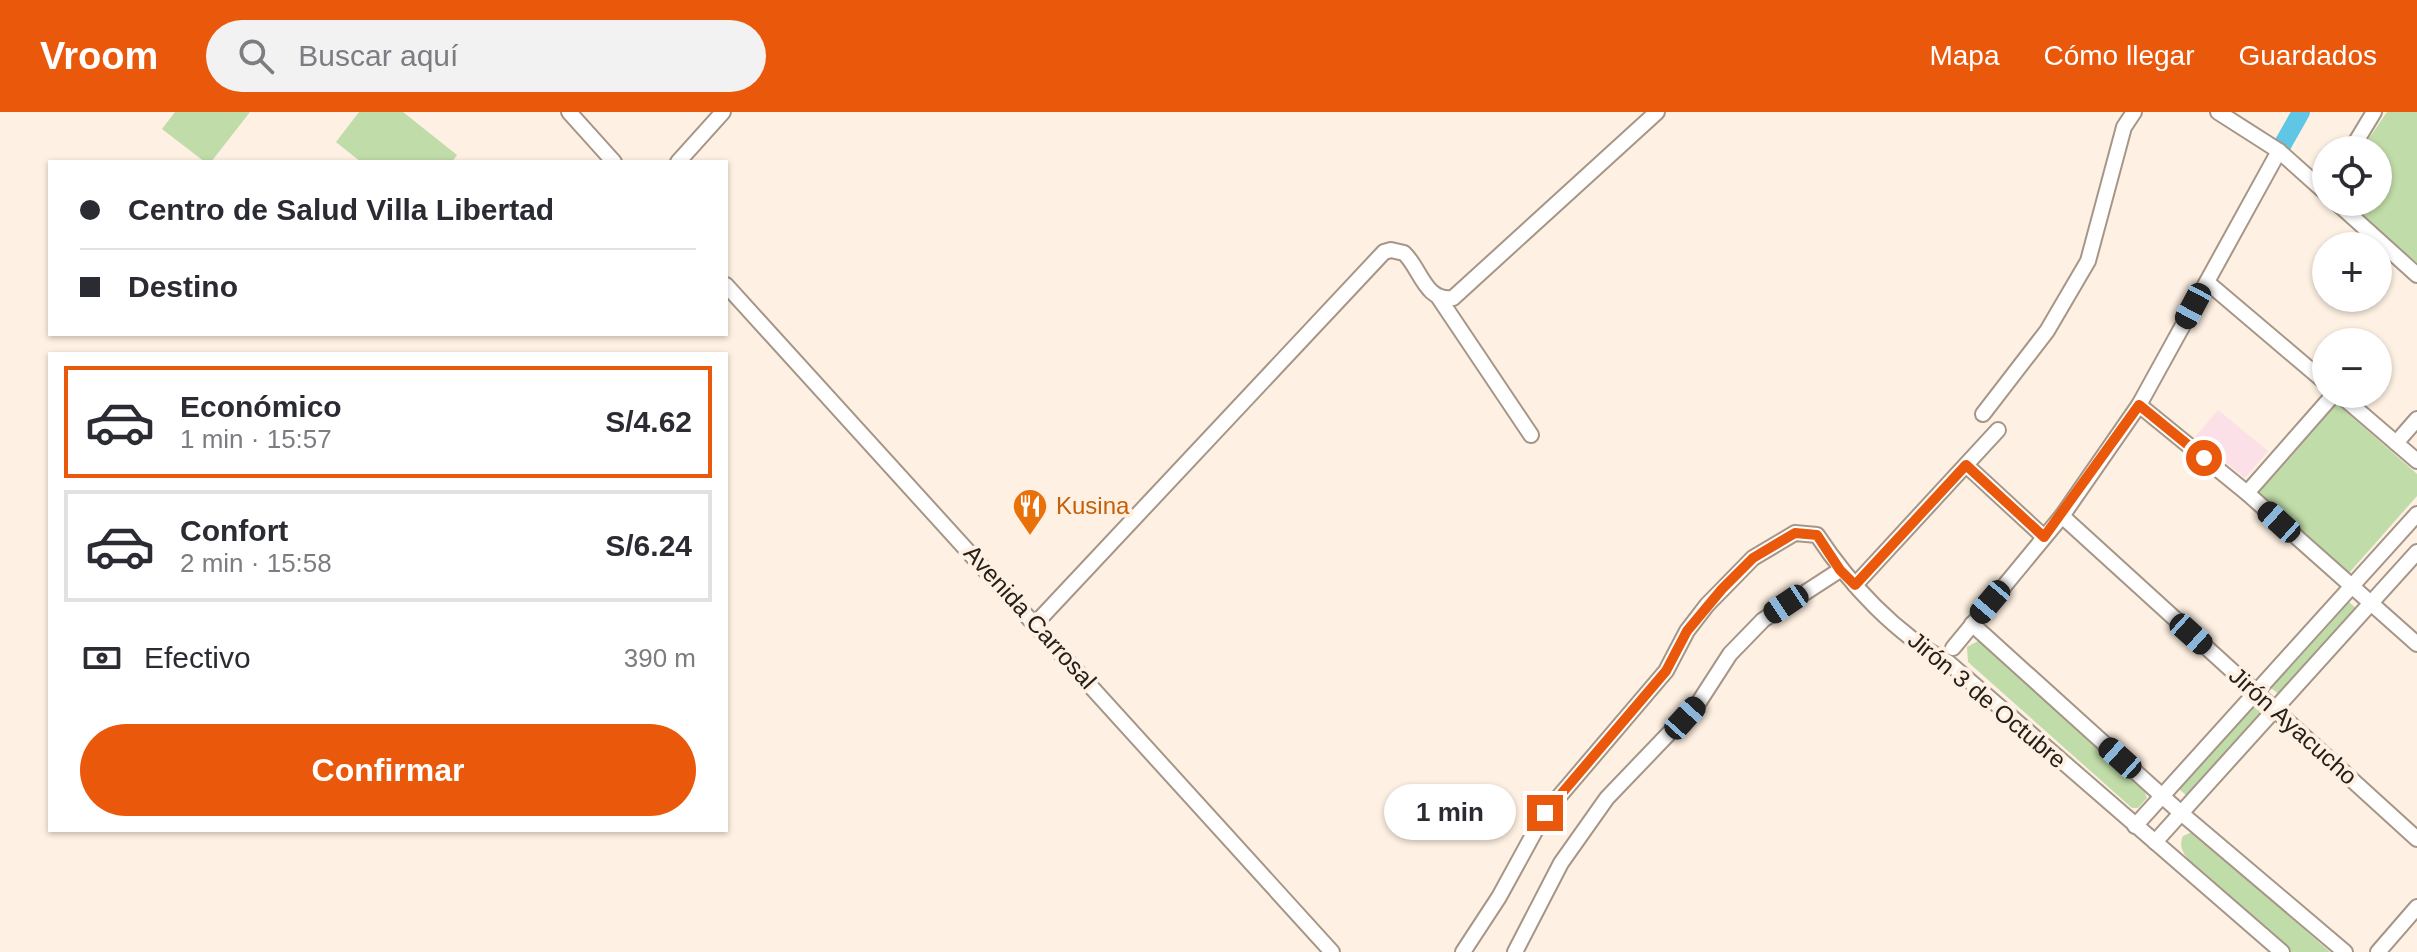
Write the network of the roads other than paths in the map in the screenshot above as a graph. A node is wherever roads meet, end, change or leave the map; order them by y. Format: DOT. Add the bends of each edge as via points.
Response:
graph roads {
  1 [pos="569,112"];
  2 [pos="723,112"];
  3 [pos="1657,112"];
  4 [pos="2134,112"];
  5 [pos="2218,112"];
  6 [pos="2251,112"];
  7 [pos="2374,112"];
  8 [pos="2242,127"];
  9 [pos="2359,136"];
  10 [pos="2279,151"];
  11 [pos="612,160"];
  12 [pos="680,160"];
  13 [pos="2312,180"];
  14 [pos="2352,216"];
  15 [pos="2417,275"];
  16 [pos="2207,282"];
  17 [pos="728,287"];
  18 [pos="1439,298"];
  19 [pos="2312,371"];
  20 [pos="2139,405"];
  21 [pos="2323,408"];
  22 [pos="2353,408"];
  23 [pos="1983,414"];
  24 [pos="2417,419"];
  25 [pos="1998,430"];
  26 [pos="1531,435"];
  27 [pos="2396,443"];
  28 [pos="2417,461"];
  29 [pos="1966,465"];
  30 [pos="2247,493"];
  31 [pos="2417,514"];
  32 [pos="2062,516"];
  33 [pos="2044,537"];
  34 [pos="2417,552"];
  35 [pos="1840,570"];
  36 [pos="1855,585"];
  37 [pos="2351,586"];
  38 [pos="2371,603"];
  39 [pos="1036,623"];
  40 [pos="1972,624"];
  41 [pos="2417,644"];
  42 [pos="1953,648"];
  43 [pos="2256,693"];
  44 [pos="2275,709"];
  45 [pos="2163,796"];
  46 [pos="2181,813"];
  47 [pos="2135,826"];
  48 [pos="2417,839"];
  49 [pos="2155,842"];
  50 [pos="2417,907"];
  51 [pos="1332,952"];
  52 [pos="1463,952"];
  53 [pos="1515,952"];
  54 [pos="2282,952"];
  55 [pos="2345,952"];
  56 [pos="2378,952"];
  1 -- 11 [label="street"];
  2 -- 12 [label="street"];
  3 -- 18 [label="street" via="1460,294"];
  4 -- 23 [label="street" via="2124,127 2088,261 2047,331"];
  5 -- 8 [label="street"];
  6 -- 8 [label="street"];
  7 -- 9 [label="street"];
  8 -- 10 [label="street"];
  10 -- 13 [label="street"];
  10 -- 16 [label="street"];
  14 -- 15 [label="street"];
  16 -- 19 [label="street"];
  16 -- 20 [label="street"];
  17 -- 39 [label="street, Avenida Carrosal"];
  18 -- 26 [label="street"];
  18 -- 39 [label="street" via="1404,253 1384,252"];
  20 -- 30 [label="street"];
  20 -- 32 [label="street"];
  21 -- 30 [label="street"];
  22 -- 27 [label="street"];
  24 -- 27 [label="street"];
  25 -- 29 [label="street"];
  27 -- 28 [label="street"];
  29 -- 33 [label="street"];
  29 -- 36 [label="street"];
  30 -- 37 [label="street"];
  31 -- 37 [label="street"];
  32 -- 33 [label="street"];
  32 -- 43 [label="street, Jirón Ayacucho"];
  33 -- 40 [label="street"];
  34 -- 38 [label="street"];
  35 -- 36 [label="street, Jirón 3 de Octubre"];
  35 -- 52 [label="street, Jirón 3 de Octubre" via="1817,535 1795,533 1753,558 1707,605 1666,671 1545,813"];
  35 -- 53 [label="street" via="1763,620 1730,654 1699,702 1607,798 1561,863"];
  36 -- 47 [label="street, Jirón 3 de Octubre" via="1919,647 1949,663"];
  37 -- 38 [label="street"];
  37 -- 43 [label="street"];
  38 -- 41 [label="street"];
  38 -- 44 [label="street"];
  39 -- 51 [label="street, Avenida Carrosal"];
  40 -- 42 [label="street"];
  40 -- 45 [label="street, Jirón 3 de Octubre"];
  43 -- 44 [label="street, Jirón Ayacucho"];
  43 -- 45 [label="street"];
  44 -- 46 [label="street"];
  44 -- 48 [label="street, Jirón Ayacucho"];
  45 -- 46 [label="street, Jirón 3 de Octubre"];
  45 -- 47 [label="street"];
  46 -- 49 [label="street"];
  46 -- 55 [label="street, Jirón 3 de Octubre"];
  47 -- 49 [label="street, Jirón 3 de Octubre"];
  49 -- 54 [label="street, Jirón 3 de Octubre"];
  50 -- 56 [label="street"];
}
